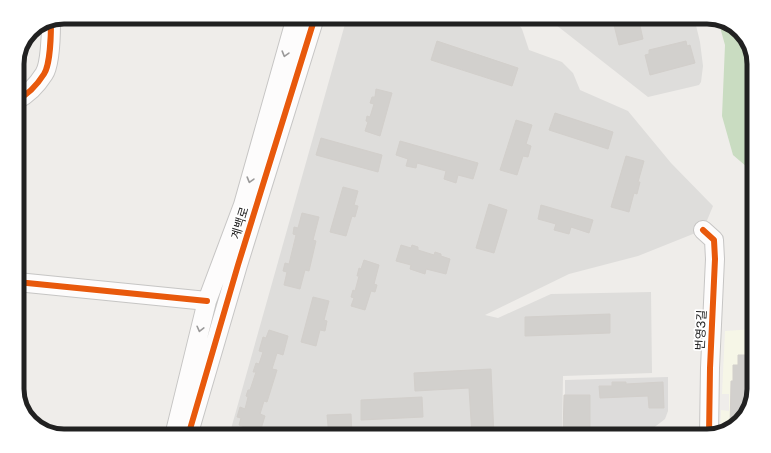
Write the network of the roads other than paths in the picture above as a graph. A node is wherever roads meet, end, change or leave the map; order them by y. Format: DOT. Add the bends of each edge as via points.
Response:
graph roads {
  1 [pos="294,24"];
  2 [pos="313,24"];
  3 [pos="51,26"];
  4 [pos="24,96"];
  5 [pos="703,230"];
  6 [pos="24,283"];
  7 [pos="207,301"];
  8 [pos="176,429"];
  9 [pos="190,429"];
  10 [pos="709,429"];
  1 -- 7 [label="street, 계백로, one-way" via="243,205"];
  2 -- 9 [label="street, 계백로"];
  3 -- 4 [label="street" via="51,44 44,74"];
  5 -- 10 [label="street, 번영3길" via="714,240 715,259"];
  6 -- 7 [label="street"];
  7 -- 8 [label="street, 계백로, one-way"];
}
